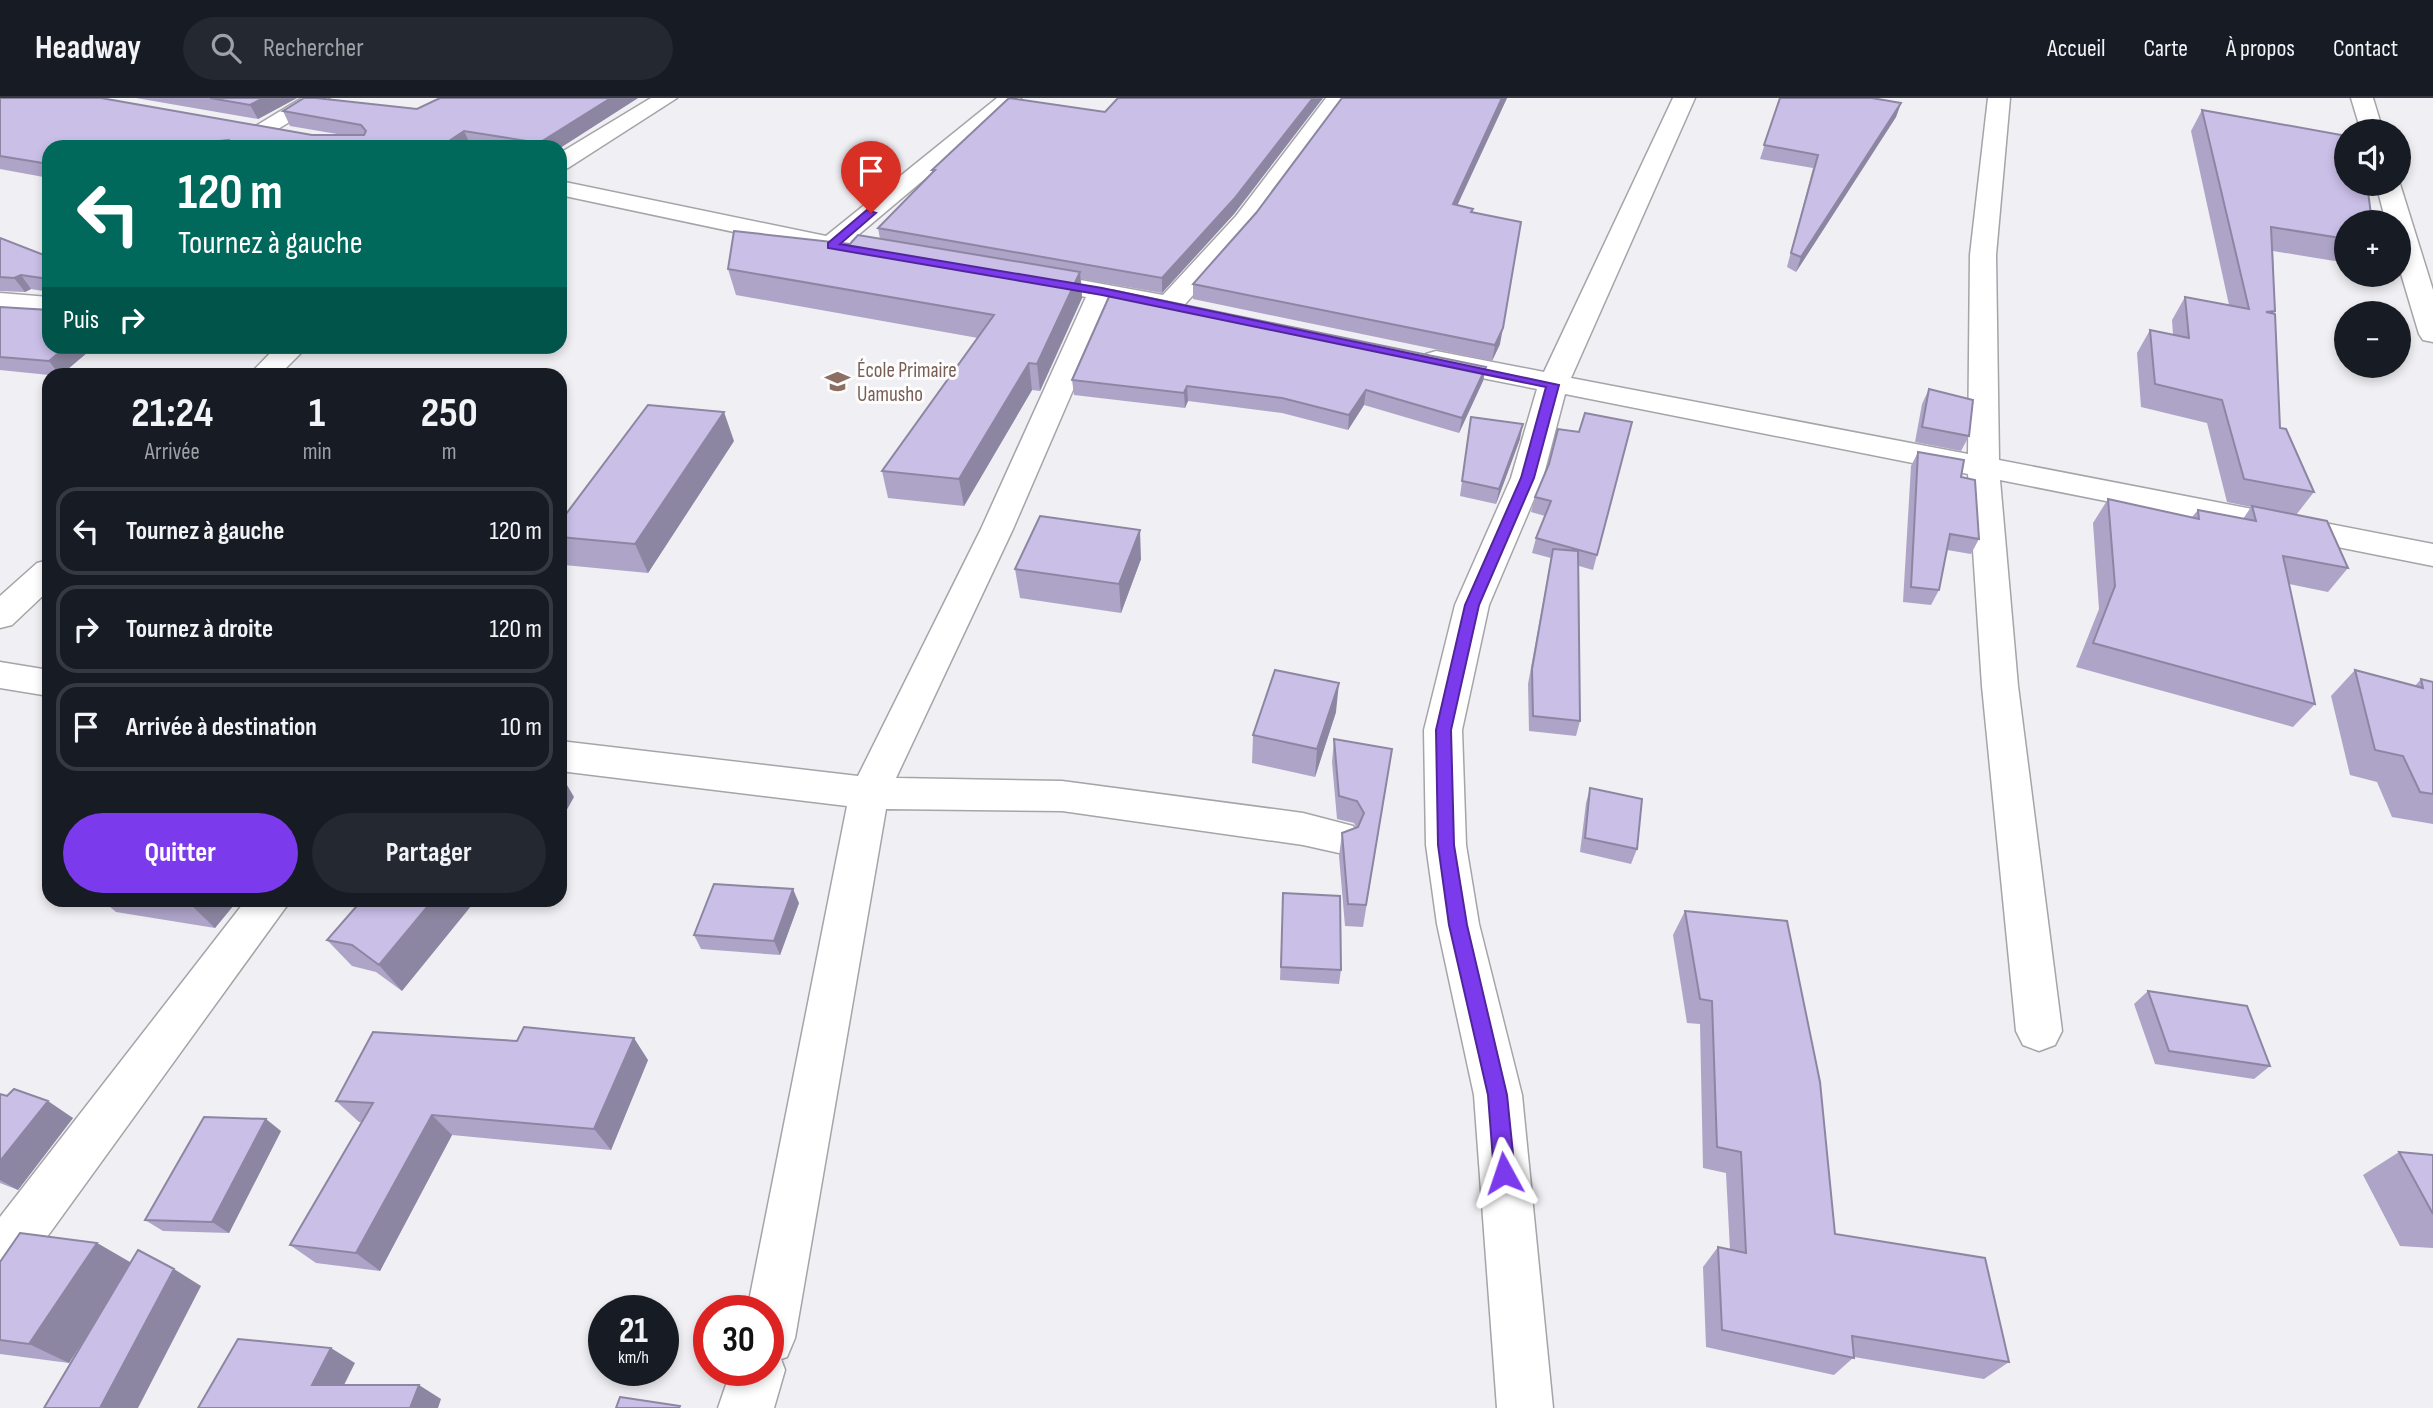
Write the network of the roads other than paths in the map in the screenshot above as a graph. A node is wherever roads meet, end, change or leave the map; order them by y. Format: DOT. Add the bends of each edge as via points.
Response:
graph roads {
  1 [pos="318,98"];
  2 [pos="666,98"];
  3 [pos="1010,98"];
  4 [pos="1336,98"];
  5 [pos="1684,98"];
  6 [pos="1999,98"];
  7 [pos="2362,98"];
  8 [pos="2368,119"];
  9 [pos="235,125"];
  10 [pos="260,130"];
  11 [pos="297,136"];
  12 [pos="567,159"];
  13 [pos="567,189"];
  14 [pos="831,245"];
  15 [pos="872,252"];
  16 [pos="2411,262"];
  17 [pos="1007,275"];
  18 [pos="1102,291"];
  19 [pos="0,300"];
  20 [pos="42,304"];
  21 [pos="2433,334"];
  22 [pos="285,354"];
  23 [pos="1407,355"];
  24 [pos="270,368"];
  25 [pos="1553,385"];
  26 [pos="1983,469"];
  27 [pos="2433,555"];
  28 [pos="26,582"];
  29 [pos="0,616"];
  30 [pos="0,675"];
  31 [pos="42,682"];
  32 [pos="567,757"];
  33 [pos="869,793"];
  34 [pos="1339,837"];
  35 [pos="265,907"];
  36 [pos="2039,1031"];
  37 [pos="0,1259"];
  38 [pos="776,1295"];
  39 [pos="753,1386"];
  40 [pos="746,1408"];
  41 [pos="1525,1408"];
  1 -- 10 [label="street"];
  2 -- 12 [label="street"];
  3 -- 14 [label="street"];
  4 -- 18 [label="street" via="1182,308"];
  5 -- 25 [label="street"];
  6 -- 26 [label="street" via="1983,255"];
  7 -- 8 [label="street"];
  9 -- 10 [label="street"];
  10 -- 11 [label="street"];
  13 -- 14 [label="street"];
  14 -- 15 [label="street"];
  16 -- 21 [label="street"];
  17 -- 18 [label="street"];
  18 -- 33 [label="street" via="997,529"];
  19 -- 20 [label="street"];
  22 -- 24 [label="street"];
  23 -- 25 [label="street"];
  25 -- 26 [label="street"];
  25 -- 41 [label="street" via="1527,478 1472,605 1443,730 1446,845 1458,925 1498,1095"];
  26 -- 27 [label="street"];
  26 -- 36 [label="street" via="2000,686"];
  28 -- 29 [label="street"];
  30 -- 31 [label="street"];
  32 -- 33 [label="street"];
  33 -- 34 [label="street" via="1062,796"];
  33 -- 38 [label="street"];
  35 -- 37 [label="street"];
  39 -- 40 [label="street"];
}
